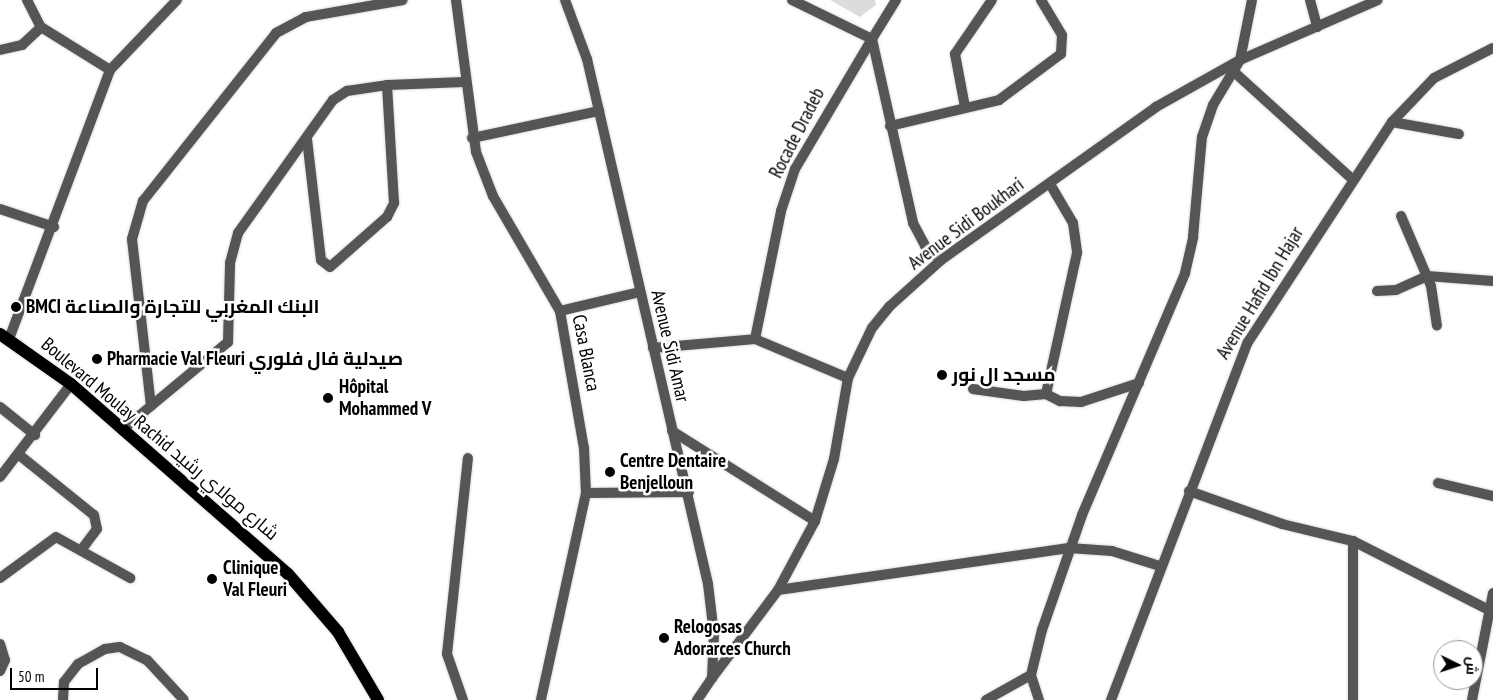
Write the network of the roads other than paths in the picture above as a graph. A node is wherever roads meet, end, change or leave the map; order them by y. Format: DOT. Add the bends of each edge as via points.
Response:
graph roads {
  1 [pos="27,0"];
  2 [pos="177,0"];
  3 [pos="403,0"];
  4 [pos="456,0"];
  5 [pos="565,0"];
  6 [pos="792,0"];
  7 [pos="896,0"];
  8 [pos="992,0"];
  9 [pos="1041,0"];
  10 [pos="1252,0"];
  11 [pos="1310,0"];
  12 [pos="1378,0"];
  13 [pos="40,27"];
  14 [pos="1317,27"];
  15 [pos="872,39"];
  16 [pos="1493,48"];
  17 [pos="0,50"];
  18 [pos="1240,60"];
  19 [pos="110,70"];
  20 [pos="1233,71"];
  21 [pos="465,82"];
  22 [pos="387,85"];
  23 [pos="965,107"];
  24 [pos="600,111"];
  25 [pos="1392,122"];
  26 [pos="890,126"];
  27 [pos="1459,134"];
  28 [pos="472,138"];
  29 [pos="307,139"];
  30 [pos="1352,179"];
  31 [pos="1050,184"];
  32 [pos="0,209"];
  33 [pos="1401,216"];
  34 [pos="54,227"];
  35 [pos="941,260"];
  36 [pos="1427,276"];
  37 [pos="1493,281"];
  38 [pos="1377,291"];
  39 [pos="640,292"];
  40 [pos="560,311"];
  41 [pos="1437,326"];
  42 [pos="5,337"];
  43 [pos="755,339"];
  44 [pos="653,348"];
  45 [pos="848,378"];
  46 [pos="1139,383"];
  47 [pos="71,384"];
  48 [pos="973,389"];
  49 [pos="1046,394"];
  50 [pos="151,406"];
  51 [pos="0,407"];
  52 [pos="122,430"];
  53 [pos="672,431"];
  54 [pos="34,435"];
  55 [pos="18,454"];
  56 [pos="468,458"];
  57 [pos="0,477"];
  58 [pos="1438,483"];
  59 [pos="1189,491"];
  60 [pos="689,492"];
  61 [pos="586,493"];
  62 [pos="1493,496"];
  63 [pos="815,521"];
  64 [pos="1353,541"];
  65 [pos="1069,548"];
  66 [pos="82,549"];
  67 [pos="1160,566"];
  68 [pos="0,578"];
  69 [pos="130,578"];
  70 [pos="778,590"];
  71 [pos="1493,593"];
  72 [pos="1489,610"];
  73 [pos="0,644"];
  74 [pos="0,671"];
  75 [pos="1031,675"];
  76 [pos="712,678"];
  77 [pos="63,700"];
  78 [pos="184,700"];
  79 [pos="378,700"];
  80 [pos="463,700"];
  81 [pos="541,700"];
  82 [pos="697,700"];
  83 [pos="986,700"];
  84 [pos="1039,700"];
  85 [pos="1111,700"];
  86 [pos="1353,700"];
  87 [pos="1472,700"];
  1 -- 13 [label="street"];
  2 -- 19 [label="street"];
  3 -- 50 [label="street" via="306,17 276,33 143,201 132,239"];
  4 -- 21 [label="street, Casa Blanca"];
  5 -- 24 [label="street, Avenue Sidi Amar" via="582,42"];
  6 -- 15 [label="street"];
  7 -- 15 [label="street, Rocade Dradeb"];
  8 -- 23 [label="street" via="955,56"];
  9 -- 23 [label="street" via="1062,35 1061,53 1001,99"];
  10 -- 18 [label="street"];
  11 -- 14 [label="street"];
  12 -- 14 [label="street, Avenue Sidi Boukhari"];
  13 -- 17 [label="street" via="22,45"];
  13 -- 19 [label="street"];
  14 -- 18 [label="street, Avenue Sidi Boukhari"];
  15 -- 26 [label="street"];
  15 -- 43 [label="street, Rocade Dradeb" via="795,168 781,211"];
  16 -- 25 [label="street, Avenue Hafid Ibn Hajar" via="1434,78"];
  18 -- 20 [label="street"];
  18 -- 31 [label="street, Avenue Sidi Boukhari" via="1139,118"];
  19 -- 34 [label="street"];
  20 -- 30 [label="street"];
  20 -- 46 [label="street" via="1212,105 1202,137 1193,237 1185,273"];
  21 -- 22 [label="street"];
  21 -- 28 [label="street, Casa Blanca"];
  22 -- 29 [label="street" via="340,95 325,109"];
  22 -- 29 [label="street" via="394,203 387,216 330,267 321,260"];
  23 -- 26 [label="street"];
  24 -- 28 [label="street"];
  24 -- 39 [label="street, Avenue Sidi Amar"];
  25 -- 27 [label="street"];
  25 -- 30 [label="street, Avenue Hafid Ibn Hajar"];
  26 -- 35 [label="street" via="916,231"];
  28 -- 40 [label="street, Casa Blanca" via="493,196"];
  29 -- 50 [label="street" via="234,243 228,342"];
  30 -- 59 [label="street, Avenue Hafid Ibn Hajar" via="1248,342"];
  31 -- 35 [label="street, Avenue Sidi Boukhari"];
  31 -- 49 [label="street" via="1073,223 1077,253"];
  32 -- 34 [label="street"];
  33 -- 36 [label="street"];
  34 -- 42 [label="street"];
  35 -- 45 [label="street, Avenue Sidi Boukhari" via="879,319"];
  36 -- 37 [label="street"];
  36 -- 38 [label="street" via="1396,290"];
  36 -- 41 [label="street"];
  39 -- 40 [label="street"];
  39 -- 44 [label="street, Avenue Sidi Amar"];
  40 -- 61 [label="street, Casa Blanca" via="580,416"];
  42 -- 47 [label="main road, Boulevard Moulay Rachid شارع مولاي رشيد"];
  43 -- 44 [label="street"];
  43 -- 45 [label="street"];
  44 -- 53 [label="street, Avenue Sidi Amar"];
  45 -- 63 [label="street, Avenue Sidi Boukhari" via="834,459"];
  46 -- 49 [label="street" via="1081,402 1060,401"];
  46 -- 65 [label="street"];
  47 -- 52 [label="main road, Boulevard Moulay Rachid شارع مولاي رشيد"];
  47 -- 54 [label="street"];
  48 -- 49 [label="street" via="1024,396"];
  50 -- 52 [label="street"];
  51 -- 54 [label="street"];
  52 -- 79 [label="main road, Boulevard Moulay Rachid شارع مولاي رشيد" via="305,592 338,632"];
  53 -- 60 [label="street, Avenue Sidi Amar"];
  53 -- 63 [label="street"];
  54 -- 55 [label="street"];
  55 -- 57 [label="street"];
  55 -- 66 [label="street" via="94,515 95,534"];
  56 -- 80 [label="street" via="447,654"];
  58 -- 62 [label="street"];
  59 -- 64 [label="street" via="1282,524"];
  59 -- 67 [label="street, Avenue Hafid Ibn Hajar"];
  60 -- 61 [label="street"];
  60 -- 76 [label="street, Avenue Sidi Amar" via="711,605"];
  61 -- 81 [label="street, Casa Blanca"];
  63 -- 70 [label="street, Avenue Sidi Boukhari"];
  64 -- 72 [label="street"];
  64 -- 86 [label="street"];
  65 -- 67 [label="street" via="1112,550"];
  65 -- 70 [label="street"];
  65 -- 75 [label="street"];
  66 -- 68 [label="street" via="52,537"];
  66 -- 69 [label="street"];
  67 -- 85 [label="street, Avenue Hafid Ibn Hajar"];
  70 -- 76 [label="street, Avenue Sidi Boukhari"];
  71 -- 72 [label="street"];
  72 -- 87 [label="street"];
  73 -- 74 [label="street" via="5,660"];
  75 -- 83 [label="street"];
  75 -- 84 [label="street"];
  76 -- 82 [label="street"];
  77 -- 78 [label="street" via="64,682 78,664 105,649 120,648 147,660"];
}
